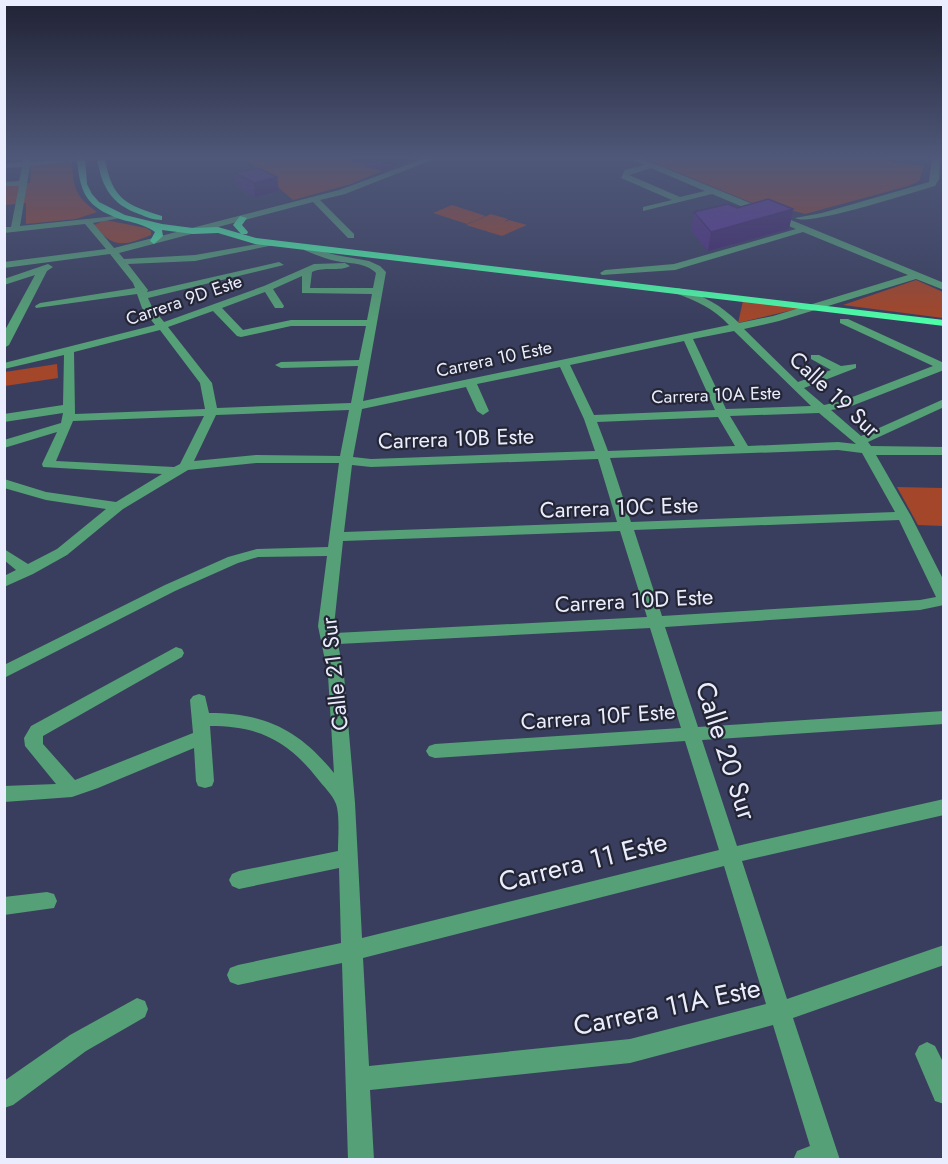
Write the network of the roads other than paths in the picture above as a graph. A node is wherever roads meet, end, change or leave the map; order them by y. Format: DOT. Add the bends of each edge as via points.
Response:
graph roads {
  1 [pos="15,213"];
  2 [pos="100,213"];
  3 [pos="114,213"];
  4 [pos="146,213"];
  5 [pos="260,213"];
  6 [pos="328,213"];
  7 [pos="767,213"];
  8 [pos="829,213"];
  9 [pos="122,217"];
  10 [pos="243,218"];
  11 [pos="86,220"];
  12 [pos="797,222"];
  13 [pos="151,225"];
  14 [pos="208,227"];
  15 [pos="15,229"];
  16 [pos="4,230"];
  17 [pos="193,231"];
  18 [pos="244,232"];
  19 [pos="351,236"];
  20 [pos="154,241"];
  21 [pos="275,244"];
  22 [pos="304,248"];
  23 [pos="112,252"];
  24 [pos="67,258"];
  25 [pos="120,262"];
  26 [pos="4,265"];
  27 [pos="373,265"];
  28 [pos="279,266"];
  29 [pos="312,268"];
  30 [pos="43,269"];
  31 [pos="605,273"];
  32 [pos="916,276"];
  33 [pos="4,282"];
  34 [pos="944,287"];
  35 [pos="267,288"];
  36 [pos="377,291"];
  37 [pos="678,291"];
  38 [pos="143,293"];
  39 [pos="737,298"];
  40 [pos="40,306"];
  41 [pos="279,306"];
  42 [pos="215,307"];
  43 [pos="818,307"];
  44 [pos="844,321"];
  45 [pos="372,323"];
  46 [pos="944,323"];
  47 [pos="163,327"];
  48 [pos="735,327"];
  49 [pos="687,337"];
  50 [pos="4,345"];
  51 [pos="69,353"];
  52 [pos="815,357"];
  53 [pos="364,363"];
  54 [pos="564,363"];
  55 [pos="281,365"];
  56 [pos="4,366"];
  57 [pos="852,366"];
  58 [pos="943,367"];
  59 [pos="840,370"];
  60 [pos="470,382"];
  61 [pos="796,387"];
  62 [pos="944,402"];
  63 [pos="357,406"];
  64 [pos="820,409"];
  65 [pos="483,411"];
  66 [pos="722,413"];
  67 [pos="211,414"];
  68 [pos="69,417"];
  69 [pos="4,418"];
  70 [pos="590,419"];
  71 [pos="4,444"];
  72 [pos="863,445"];
  73 [pos="744,450"];
  74 [pos="944,452"];
  75 [pos="603,455"];
  76 [pos="346,460"];
  77 [pos="182,469"];
  78 [pos="4,483"];
  79 [pos="118,506"];
  80 [pos="904,516"];
  81 [pos="626,528"];
  82 [pos="335,544"];
  83 [pos="4,553"];
  84 [pos="28,571"];
  85 [pos="4,582"];
  86 [pos="944,598"];
  87 [pos="655,622"];
  88 [pos="327,639"];
  89 [pos="176,653"];
  90 [pos="4,672"];
  91 [pos="199,700"];
  92 [pos="944,717"];
  93 [pos="201,728"];
  94 [pos="691,734"];
  95 [pos="435,751"];
  96 [pos="205,781"];
  97 [pos="72,789"];
  98 [pos="4,794"];
  99 [pos="346,803"];
  100 [pos="944,807"];
  101 [pos="729,856"];
  102 [pos="349,857"];
  103 [pos="239,879"];
  104 [pos="47,901"];
  105 [pos="4,906"];
  106 [pos="351,951"];
  107 [pos="944,955"];
  108 [pos="238,975"];
  109 [pos="137,1009"];
  110 [pos="780,1012"];
  111 [pos="927,1054"];
  112 [pos="358,1078"];
  113 [pos="944,1092"];
  114 [pos="4,1096"];
  115 [pos="820,1158"];
  116 [pos="361,1160"];
  1 -- 15 [label="street"];
  2 -- 11 [label="street"];
  3 -- 9 [label="main road"];
  4 -- 14 [label="main road"];
  5 -- 10 [label="street"];
  6 -- 19 [label="street"];
  7 -- 12 [label="street"];
  8 -- 12 [label="street"];
  9 -- 11 [label="street"];
  9 -- 13 [label="main road"];
  10 -- 14 [label="street"];
  10 -- 18 [label="main road" via="237,225"];
  11 -- 15 [label="street"];
  11 -- 23 [label="street"];
  12 -- 31 [label="street" via="675,267"];
  12 -- 32 [label="street" via="818,235"];
  13 -- 17 [label="main road"];
  13 -- 20 [label="main road" via="159,231"];
  14 -- 17 [label="street"];
  14 -- 18 [label="main road"];
  15 -- 16 [label="street"];
  17 -- 20 [label="street"];
  17 -- 21 [label="main road" via="222,231"];
  18 -- 31 [label="main road"];
  20 -- 23 [label="street"];
  21 -- 22 [label="main road"];
  21 -- 25 [label="street" via="195,258"];
  22 -- 27 [label="street"];
  22 -- 29 [label="street"];
  22 -- 37 [label="main road"];
  23 -- 24 [label="street"];
  23 -- 25 [label="street"];
  24 -- 26 [label="street"];
  24 -- 30 [label="street"];
  25 -- 38 [label="street"];
  27 -- 29 [label="street, Carrera 9D Este"];
  27 -- 36 [label="street, Calle 21 Sur" via="381,272"];
  28 -- 38 [label="street"];
  29 -- 35 [label="street, Carrera 9D Este"];
  29 -- 36 [label="street" via="305,291"];
  30 -- 33 [label="street"];
  30 -- 50 [label="street"];
  31 -- 39 [label="main road" via="691,283"];
  32 -- 34 [label="street"];
  32 -- 43 [label="street, Carrera 10 Este"];
  35 -- 41 [label="street"];
  35 -- 42 [label="street, Carrera 9D Este"];
  36 -- 45 [label="street, Calle 21 Sur"];
  37 -- 39 [label="main road"];
  37 -- 48 [label="street, Calle 19 Sur" via="714,305"];
  38 -- 40 [label="street"];
  38 -- 47 [label="street" via="147,308"];
  39 -- 43 [label="main road"];
  39 -- 48 [label="street"];
  42 -- 45 [label="street" via="241,334 291,323"];
  42 -- 47 [label="street, Carrera 9D Este"];
  43 -- 46 [label="main road"];
  43 -- 48 [label="street, Carrera 10 Este"];
  44 -- 58 [label="street"];
  45 -- 53 [label="street, Calle 21 Sur"];
  47 -- 51 [label="street, Carrera 9D Este"];
  47 -- 67 [label="street" via="206,383"];
  48 -- 49 [label="street, Carrera 10 Este"];
  48 -- 61 [label="street, Calle 19 Sur"];
  49 -- 54 [label="street, Carrera 10 Este"];
  49 -- 66 [label="street"];
  51 -- 56 [label="street, Carrera 9D Este"];
  51 -- 68 [label="street"];
  52 -- 59 [label="street"];
  53 -- 55 [label="street"];
  53 -- 63 [label="street, Calle 21 Sur"];
  54 -- 60 [label="street, Carrera 10 Este"];
  54 -- 70 [label="street, Calle 20 Sur"];
  57 -- 59 [label="street"];
  58 -- 64 [label="street, Carrera 10A Este" via="845,404"];
  59 -- 61 [label="street"];
  60 -- 63 [label="street, Carrera 10 Este"];
  60 -- 65 [label="street"];
  61 -- 64 [label="street, Calle 19 Sur"];
  62 -- 72 [label="street"];
  63 -- 67 [label="street, Carrera 10 Este"];
  63 -- 76 [label="street, Calle 21 Sur"];
  64 -- 66 [label="street, Carrera 10A Este"];
  64 -- 72 [label="street, Calle 19 Sur"];
  66 -- 70 [label="street, Carrera 10A Este"];
  66 -- 73 [label="street"];
  67 -- 68 [label="street, Carrera 10 Este"];
  67 -- 77 [label="street"];
  68 -- 69 [label="street"];
  68 -- 71 [label="street"];
  68 -- 77 [label="street" via="48,464"];
  70 -- 75 [label="street, Calle 20 Sur"];
  72 -- 73 [label="street, Carrera 10B Este"];
  72 -- 74 [label="street, Carrera 10B Este" via="900,452"];
  72 -- 80 [label="street, Calle 19 Sur"];
  73 -- 75 [label="street, Carrera 10B Este"];
  75 -- 76 [label="street, Carrera 10B Este" via="371,464"];
  75 -- 81 [label="street, Calle 20 Sur"];
  76 -- 77 [label="street, Carrera 10B Este" via="256,459"];
  76 -- 82 [label="street, Calle 21 Sur"];
  77 -- 79 [label="street, Carrera 10B Este"];
  78 -- 79 [label="street" via="69,501"];
  79 -- 84 [label="street, Carrera 10B Este" via="76,542"];
  80 -- 81 [label="street, Carrera 10C Este"];
  80 -- 86 [label="street, Calle 19 Sur"];
  81 -- 82 [label="street, Carrera 10C Este"];
  81 -- 87 [label="street, Calle 20 Sur"];
  82 -- 88 [label="street, Calle 21 Sur"];
  82 -- 90 [label="street" via="257,553 233,560"];
  83 -- 84 [label="street"];
  84 -- 85 [label="street, Carrera 10B Este"];
  86 -- 87 [label="street, Carrera 10D Este" via="920,605"];
  87 -- 88 [label="street, Carrera 10D Este"];
  87 -- 94 [label="street, Calle 20 Sur"];
  88 -- 99 [label="street, Calle 21 Sur" via="336,675"];
  89 -- 97 [label="street" via="38,731 33,738 34,746"];
  91 -- 93 [label="street"];
  92 -- 94 [label="street, Carrera 10F Este"];
  93 -- 96 [label="street"];
  93 -- 97 [label="street" via="96,781"];
  93 -- 99 [label="street" via="243,720 262,725 300,746 313,758"];
  94 -- 95 [label="street, Carrera 10F Este"];
  94 -- 101 [label="street, Calle 20 Sur"];
  97 -- 98 [label="street"];
  99 -- 102 [label="street, Calle 21 Sur"];
  100 -- 101 [label="street, Carrera 11 Este"];
  101 -- 106 [label="street, Carrera 11 Este"];
  101 -- 110 [label="street, Calle 20 Sur"];
  102 -- 103 [label="street"];
  102 -- 106 [label="street, Calle 21 Sur"];
  104 -- 105 [label="street"];
  106 -- 108 [label="street, Carrera 11 Este"];
  106 -- 112 [label="street, Calle 21 Sur"];
  107 -- 110 [label="street, Carrera 11A Este"];
  109 -- 114 [label="street" via="78,1042"];
  110 -- 112 [label="street, Carrera 11A Este" via="630,1050"];
  110 -- 115 [label="street, Calle 20 Sur"];
  111 -- 113 [label="street"];
  112 -- 116 [label="street, Calle 21 Sur"];
}
